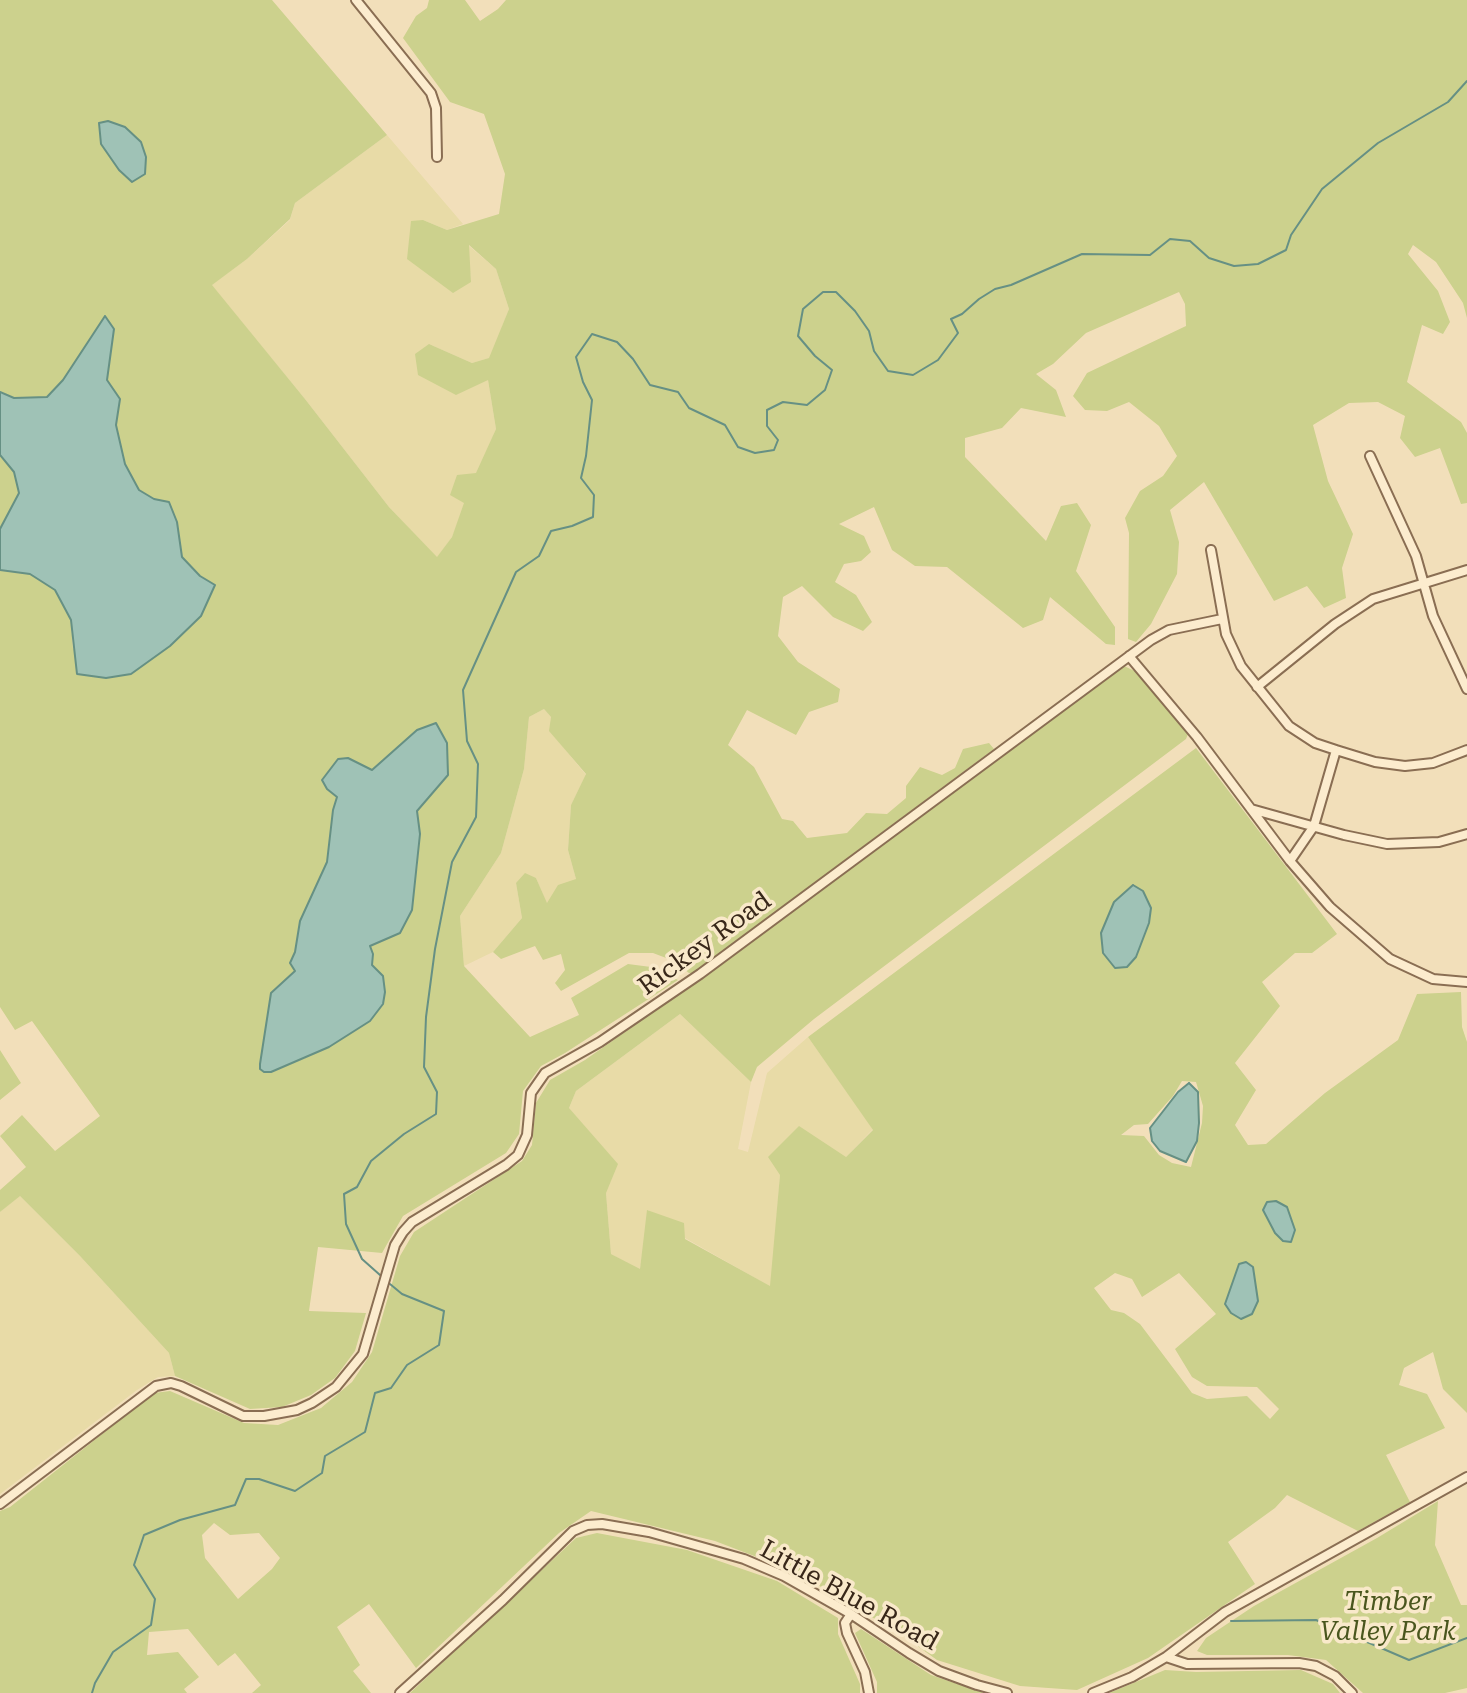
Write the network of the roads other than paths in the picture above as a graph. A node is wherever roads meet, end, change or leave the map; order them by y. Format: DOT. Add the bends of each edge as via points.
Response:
graph roads {
  1 [pos="356,0"];
  2 [pos="437,157"];
  3 [pos="1370,456"];
  4 [pos="1211,550"];
  5 [pos="1467,570"];
  6 [pos="1424,582"];
  7 [pos="1222,619"];
  8 [pos="1129,656"];
  9 [pos="1257,687"];
  10 [pos="1467,689"];
  11 [pos="1336,750"];
  12 [pos="1467,750"];
  13 [pos="1251,809"];
  14 [pos="1314,826"];
  15 [pos="1467,834"];
  16 [pos="1290,861"];
  17 [pos="1467,982"];
  18 [pos="1467,1477"];
  19 [pos="0,1504"];
  20 [pos="851,1614"];
  21 [pos="1166,1657"];
  22 [pos="400,1693"];
  23 [pos="869,1693"];
  24 [pos="1007,1693"];
  25 [pos="1093,1693"];
  26 [pos="1352,1693"];
  1 -- 2 [label="street" via="431,93"];
  3 -- 6 [label="street"];
  4 -- 7 [label="street"];
  5 -- 6 [label="street"];
  6 -- 9 [label="street" via="1373,599"];
  6 -- 10 [label="street" via="1433,616"];
  7 -- 8 [label="street, Rickey Road" via="1169,630"];
  7 -- 9 [label="street" via="1233,652"];
  8 -- 13 [label="street"];
  8 -- 19 [label="street, Rickey Road" via="700,974 545,1073 531,1093 527,1135 518,1155 403,1232 363,1354 336,1387 297,1410 243,1416 181,1386 156,1386"];
  9 -- 11 [label="street" via="1300,735"];
  11 -- 12 [label="street" via="1397,766 1433,763"];
  11 -- 14 [label="street"];
  13 -- 14 [label="street"];
  13 -- 16 [label="street"];
  14 -- 15 [label="street" via="1387,844 1439,842"];
  14 -- 16 [label="street"];
  16 -- 17 [label="street" via="1330,907 1390,959 1433,979"];
  18 -- 21 [label="street" via="1225,1612"];
  20 -- 22 [label="street, Little Blue Road" via="784,1576 732,1555 649,1532 587,1525 573,1531"];
  20 -- 23 [label="street" via="845,1623 847,1633"];
  20 -- 24 [label="street, Little Blue Road" via="939,1671"];
  21 -- 25 [label="street"];
  21 -- 26 [label="street" via="1187,1664 1316,1666"];
}
